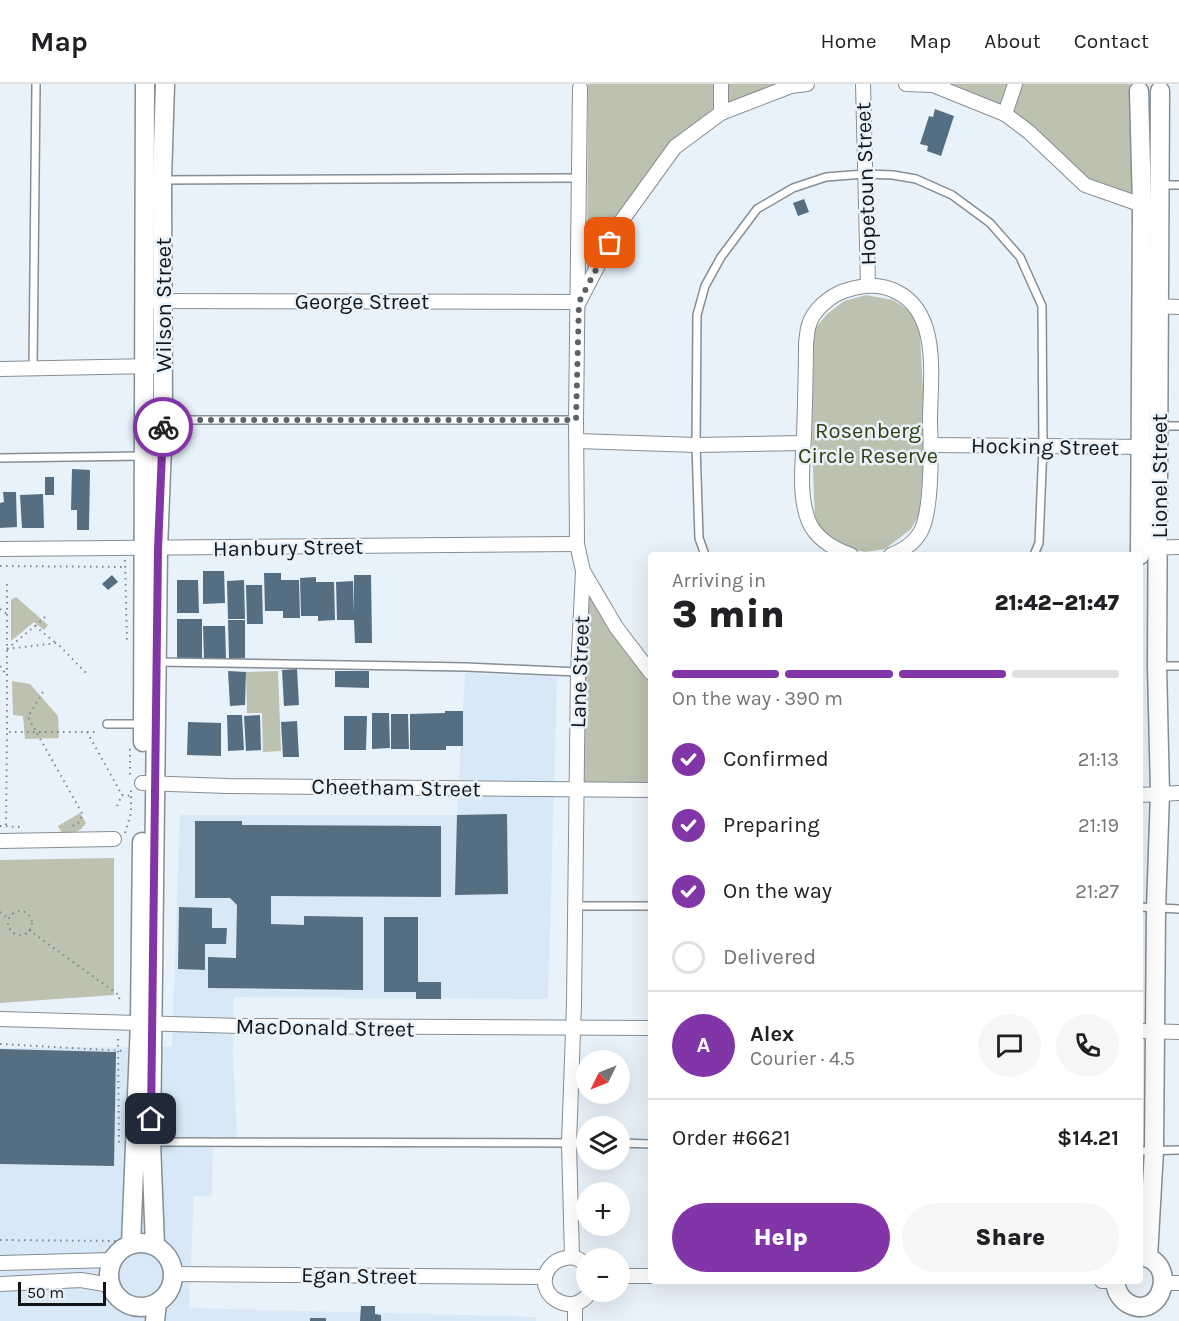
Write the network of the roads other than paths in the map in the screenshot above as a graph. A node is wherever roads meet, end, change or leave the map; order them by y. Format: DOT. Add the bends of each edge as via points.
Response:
graph roads {
  1 [pos="36,84"];
  2 [pos="145,84"];
  3 [pos="165,84"];
  4 [pos="721,84"];
  5 [pos="807,84"];
  6 [pos="863,84"];
  7 [pos="906,84"];
  8 [pos="1015,84"];
  9 [pos="580,85"];
  10 [pos="1164,87"];
  11 [pos="1135,88"];
  12 [pos="721,112"];
  13 [pos="1005,114"];
  14 [pos="864,174"];
  15 [pos="579,177"];
  16 [pos="162,180"];
  17 [pos="1170,185"];
  18 [pos="1142,205"];
  19 [pos="868,285"];
  20 [pos="164,300"];
  21 [pos="145,302"];
  22 [pos="579,302"];
  23 [pos="1141,305"];
  24 [pos="1160,307"];
  25 [pos="1179,307"];
  26 [pos="145,366"];
  27 [pos="164,366"];
  28 [pos="33,368"];
  29 [pos="0,369"];
  30 [pos="164,420"];
  31 [pos="576,420"];
  32 [pos="1159,426"];
  33 [pos="1179,426"];
  34 [pos="577,441"];
  35 [pos="803,443"];
  36 [pos="696,444"];
  37 [pos="931,445"];
  38 [pos="1043,446"];
  39 [pos="1140,447"];
  40 [pos="1159,447"];
  41 [pos="144,456"];
  42 [pos="0,458"];
  43 [pos="577,544"];
  44 [pos="1158,547"];
  45 [pos="1179,547"];
  46 [pos="0,549"];
  47 [pos="151,549"];
  48 [pos="704,552"];
  49 [pos="842,552"];
  50 [pos="896,552"];
  51 [pos="1035,552"];
  52 [pos="1140,552"];
  53 [pos="583,571"];
  54 [pos="157,662"];
  55 [pos="1157,666"];
  56 [pos="1179,666"];
  57 [pos="648,669"];
  58 [pos="578,672"];
  59 [pos="107,724"];
  60 [pos="150,724"];
  61 [pos="142,788"];
  62 [pos="576,790"];
  63 [pos="648,790"];
  64 [pos="1160,793"];
  65 [pos="1179,793"];
  66 [pos="1143,795"];
  67 [pos="114,839"];
  68 [pos="0,841"];
  69 [pos="576,906"];
  70 [pos="648,906"];
  71 [pos="1148,908"];
  72 [pos="1179,909"];
  73 [pos="0,1019"];
  74 [pos="146,1023"];
  75 [pos="648,1028"];
  76 [pos="574,1029"];
  77 [pos="1147,1032"];
  78 [pos="1179,1032"];
  79 [pos="143,1142"];
  80 [pos="569,1143"];
  81 [pos="576,1143"];
  82 [pos="630,1143"];
  83 [pos="648,1144"];
  84 [pos="1147,1150"];
  85 [pos="1179,1150"];
  86 [pos="125,1242"];
  87 [pos="155,1245"];
  88 [pos="572,1257"];
  89 [pos="1144,1257"];
  90 [pos="576,1258"];
  91 [pos="112,1260"];
  92 [pos="0,1263"];
  93 [pos="174,1274"];
  94 [pos="630,1276"];
  95 [pos="648,1276"];
  96 [pos="545,1277"];
  97 [pos="1173,1283"];
  98 [pos="0,1284"];
  99 [pos="1115,1284"];
  100 [pos="110,1285"];
  101 [pos="581,1302"];
  102 [pos="575,1305"];
  103 [pos="156,1312"];
  104 [pos="1153,1313"];
  105 [pos="134,1314"];
  106 [pos="1134,1314"];
  107 [pos="575,1321"];
  1 -- 28 [label="lane"];
  2 -- 21 [label="street, Wilson Street"];
  3 -- 16 [label="street, Wilson Street"];
  4 -- 12 [label="street"];
  5 -- 12 [label="street" via="791,86"];
  6 -- 14 [label="street, Hopetoun Street"];
  7 -- 13 [label="street" via="933,85"];
  8 -- 13 [label="street"];
  9 -- 15 [label="street, Lane Street"];
  10 -- 11 [label="street" via="1150,93"];
  10 -- 17 [label="street, Lionel Street"];
  11 -- 18 [label="street, Lionel Street"];
  12 -- 22 [label="street" via="675,147 620,223"];
  13 -- 18 [label="street" via="1085,185"];
  14 -- 19 [label="street, Hopetoun Street"];
  14 -- 36 [label="lane" via="825,177 793,188 757,209 721,257 705,286 697,315"];
  14 -- 38 [label="lane" via="916,178 952,195 990,223 1020,257 1042,306"];
  15 -- 16 [label="lane"];
  15 -- 22 [label="street, Lane Street"];
  16 -- 20 [label="street, Wilson Street"];
  17 -- 24 [label="street, Lionel Street"];
  18 -- 23 [label="street, Lionel Street"];
  19 -- 35 [label="street" via="830,298 809,324"];
  19 -- 37 [label="street" via="888,288 905,297 926,325"];
  20 -- 21 [label="street, George Street"];
  20 -- 22 [label="street, George Street"];
  20 -- 27 [label="street, Wilson Street"];
  21 -- 26 [label="street, Wilson Street"];
  22 -- 31 [label="street, Lane Street"];
  23 -- 24 [label="street"];
  23 -- 39 [label="street, Lionel Street"];
  24 -- 25 [label="street"];
  24 -- 32 [label="street, Lionel Street"];
  26 -- 27 [label="street"];
  26 -- 28 [label="street"];
  26 -- 41 [label="street, Wilson Street"];
  27 -- 30 [label="street, Wilson Street"];
  28 -- 29 [label="street"];
  30 -- 31 [label="lane"];
  30 -- 47 [label="street, Wilson Street"];
  31 -- 34 [label="street, Lane Street"];
  32 -- 33 [label="lane"];
  32 -- 40 [label="street, Lionel Street"];
  34 -- 36 [label="street"];
  34 -- 43 [label="street, Lane Street"];
  35 -- 36 [label="street"];
  35 -- 49 [label="street" via="804,506 810,524 831,548"];
  36 -- 48 [label="lane" via="699,538"];
  37 -- 38 [label="street, Hocking Street"];
  37 -- 50 [label="street" via="926,517 915,541"];
  38 -- 39 [label="street, Hocking Street"];
  38 -- 51 [label="lane" via="1039,543"];
  39 -- 40 [label="street, Hocking Street"];
  39 -- 52 [label="street, Lionel Street"];
  40 -- 44 [label="street, Lionel Street"];
  41 -- 42 [label="lane"];
  41 -- 47 [label="street, Wilson Street"];
  43 -- 47 [label="street, Hanbury Street"];
  43 -- 53 [label="street, Lane Street"];
  44 -- 45 [label="street"];
  44 -- 52 [label="street"];
  44 -- 55 [label="street, Lionel Street"];
  46 -- 47 [label="street, Hanbury Street"];
  47 -- 54 [label="street, Wilson Street"];
  47 -- 60 [label="street, Wilson Street"];
  53 -- 57 [label="street" via="616,627"];
  53 -- 58 [label="street, Lane Street"];
  54 -- 58 [label="lane" via="454,666"];
  54 -- 60 [label="street, Wilson Street"];
  55 -- 56 [label="lane"];
  55 -- 64 [label="street, Lionel Street"];
  58 -- 62 [label="street, Lane Street"];
  59 -- 60 [label="lane"];
  60 -- 61 [label="street, Wilson Street"];
  61 -- 62 [label="street, Cheetham Street"];
  61 -- 74 [label="street, Wilson Street"];
  62 -- 63 [label="street, Cheetham Street"];
  62 -- 69 [label="street, Lane Street"];
  64 -- 65 [label="street"];
  64 -- 66 [label="street"];
  64 -- 71 [label="street, Lionel Street"];
  67 -- 68 [label="street"];
  69 -- 70 [label="lane"];
  69 -- 76 [label="street, Lane Street"];
  71 -- 72 [label="lane"];
  71 -- 77 [label="street, Lionel Street"];
  73 -- 74 [label="street, MacDonald Street"];
  74 -- 76 [label="street, MacDonald Street"];
  74 -- 79 [label="street, Wilson Street"];
  75 -- 76 [label="street, MacDonald Street"];
  76 -- 80 [label="street, Lane Street"];
  77 -- 78 [label="street"];
  77 -- 84 [label="street, Lionel Street"];
  79 -- 80 [label="lane"];
  79 -- 86 [label="street, Wilson Street"];
  79 -- 87 [label="street, Wilson Street"];
  80 -- 81 [label="lane"];
  80 -- 88 [label="street, Lane Street"];
  82 -- 83 [label="lane"];
  84 -- 85 [label="lane"];
  84 -- 89 [label="street, Lionel Street"];
  86 -- 87 [label="street"];
  86 -- 91 [label="street"];
  87 -- 93 [label="street" via="168,1257"];
  88 -- 90 [label="street"];
  88 -- 96 [label="street" via="555,1262"];
  89 -- 97 [label="street" via="1155,1260"];
  91 -- 92 [label="street"];
  91 -- 100 [label="street"];
  93 -- 96 [label="street, Egan Street"];
  93 -- 103 [label="street" via="170,1291"];
  94 -- 95 [label="street"];
  96 -- 102 [label="street" via="547,1292 555,1301"];
  97 -- 104 [label="street"];
  98 -- 100 [label="street" via="81,1280"];
  99 -- 106 [label="street"];
  100 -- 105 [label="street"];
  101 -- 102 [label="street"];
  102 -- 107 [label="street"];
  103 -- 105 [label="street" via="149,1306"];
  104 -- 106 [label="street" via="1140,1308"];
}
